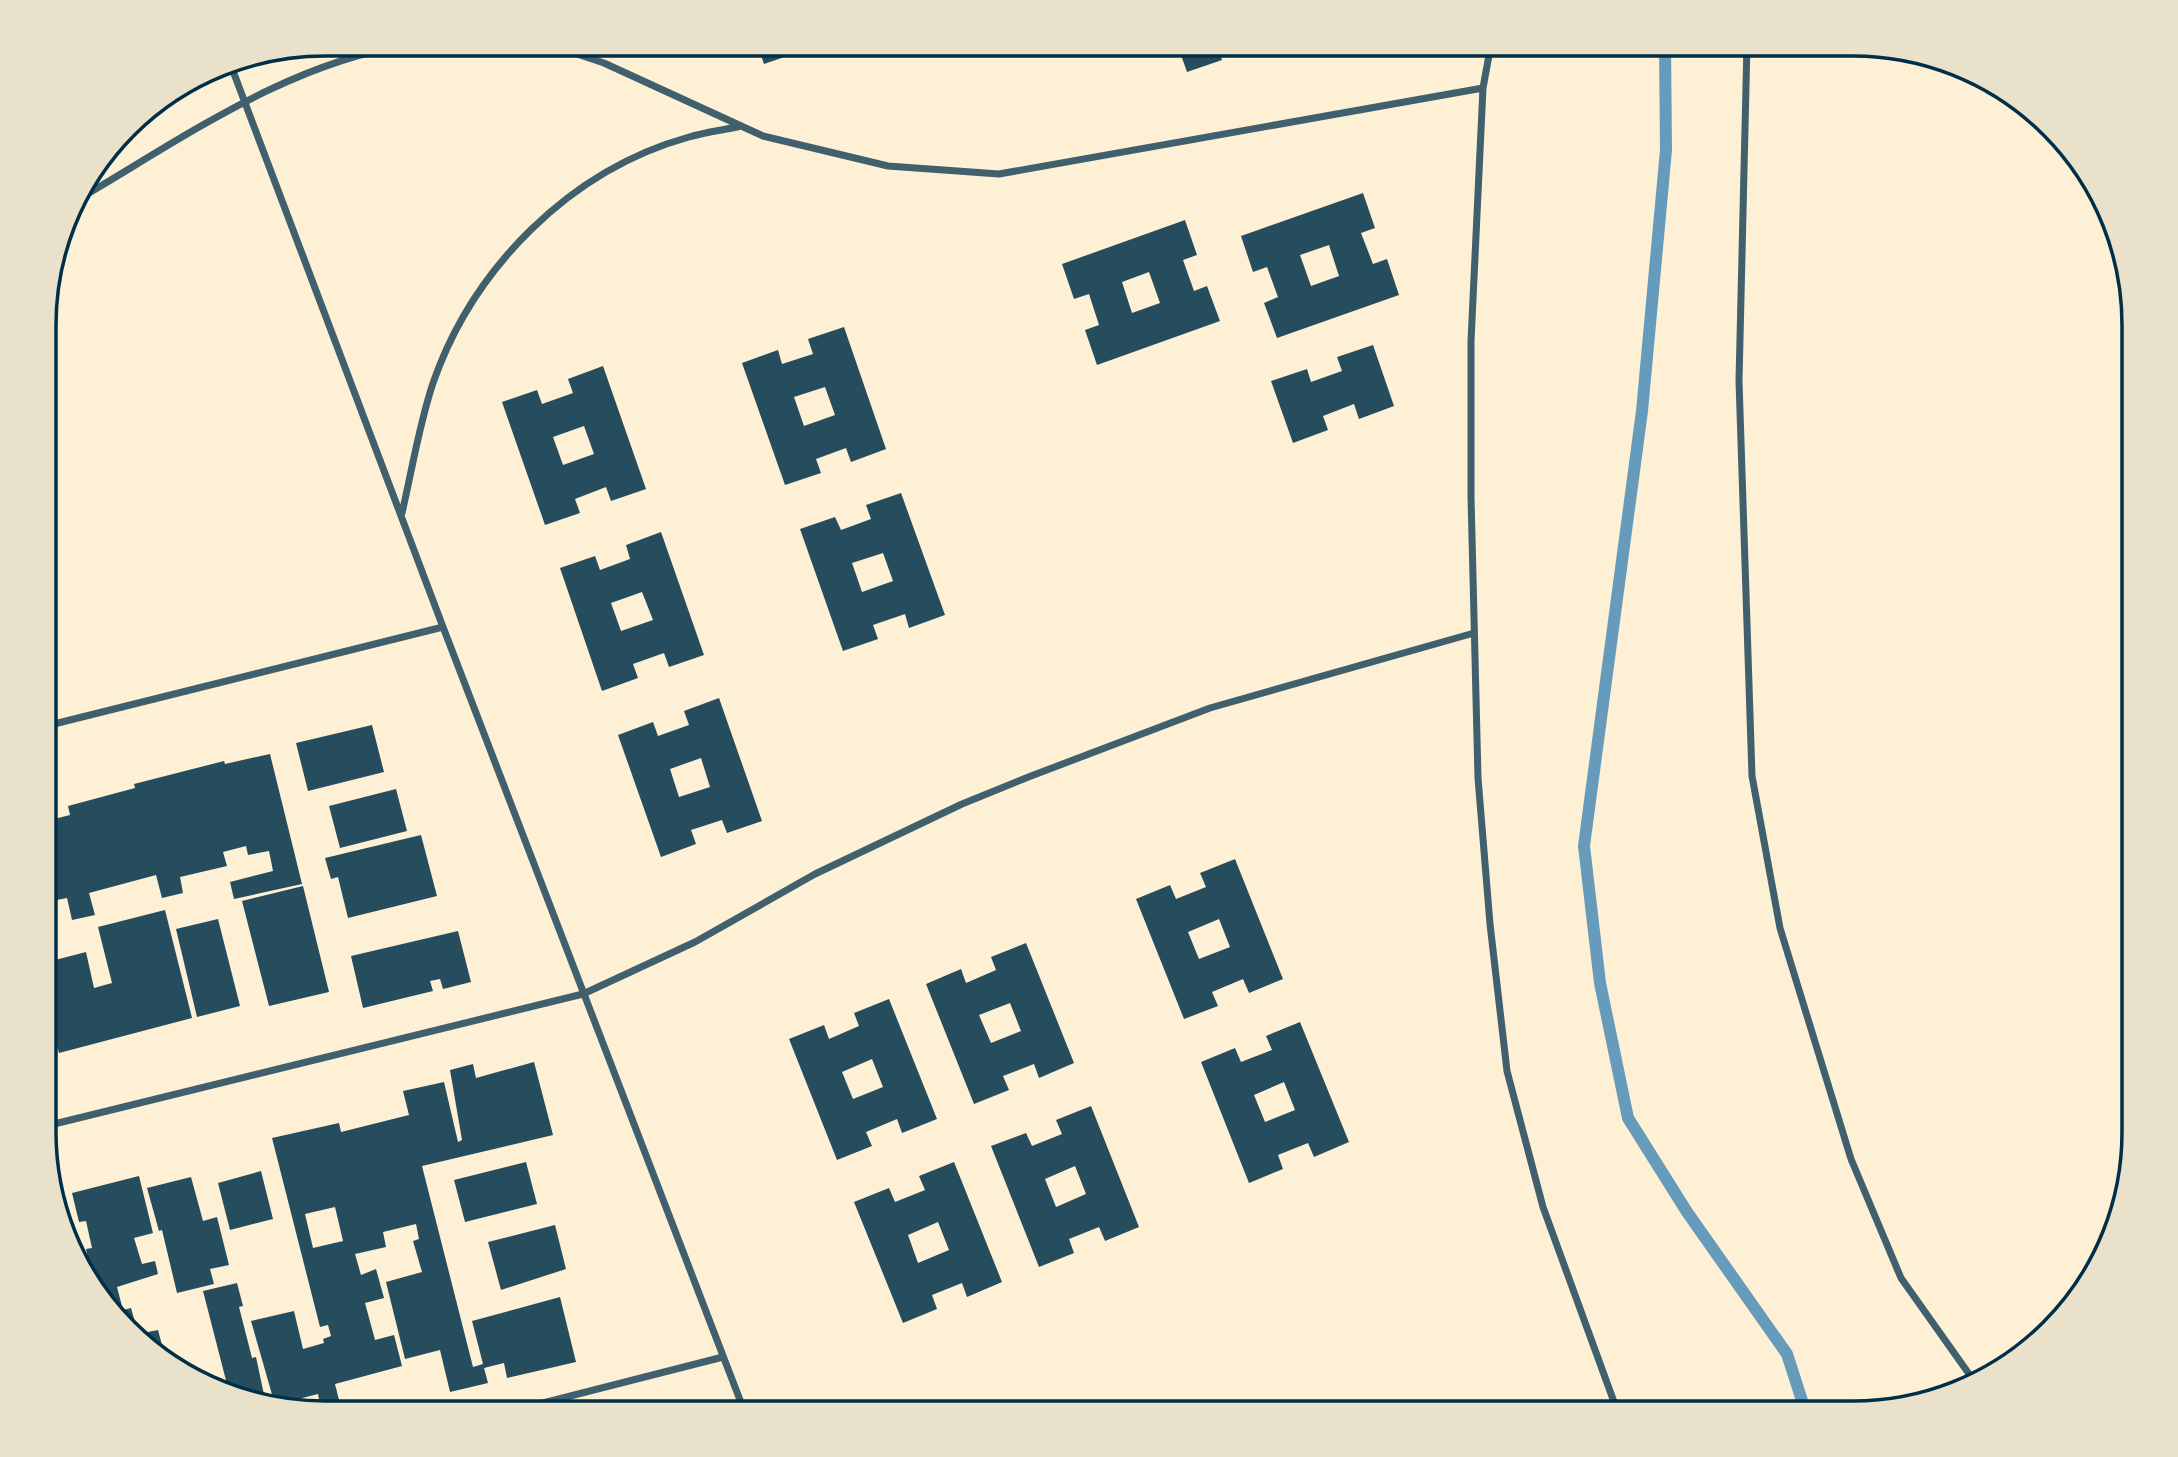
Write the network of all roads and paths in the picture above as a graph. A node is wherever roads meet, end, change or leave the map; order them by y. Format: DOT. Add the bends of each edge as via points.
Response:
graph roads {
  1 [pos="356,56"];
  2 [pos="583,56"];
  3 [pos="1490,56"];
  4 [pos="1747,56"];
  5 [pos="234,72"];
  6 [pos="1483,88"];
  7 [pos="245,102"];
  8 [pos="741,126"];
  9 [pos="91,192"];
  10 [pos="402,514"];
  11 [pos="443,627"];
  12 [pos="1474,633"];
  13 [pos="56,724"];
  14 [pos="583,994"];
  15 [pos="56,1124"];
  16 [pos="723,1357"];
  17 [pos="1969,1374"];
  18 [pos="551,1401"];
  19 [pos="740,1401"];
  20 [pos="1614,1401"];
  1 -- 7 [label="street"];
  2 -- 8 [label="street"];
  3 -- 6 [label="street"];
  4 -- 17 [label="street" via="1739,381 1752,776 1780,928 1851,1159 1900,1278"];
  5 -- 7 [label="street"];
  6 -- 8 [label="street" via="999,174 888,166 826,153"];
  6 -- 12 [label="street" via="1471,341"];
  7 -- 9 [label="street"];
  7 -- 10 [label="street"];
  8 -- 10 [label="street" via="688,137 638,158 548,212 510,251 454,336 433,384"];
  10 -- 11 [label="street"];
  11 -- 13 [label="street"];
  11 -- 14 [label="street"];
  12 -- 14 [label="street" via="1210,708 1031,776 815,874 695,942"];
  12 -- 20 [label="street" via="1478,778 1507,1071 1543,1207"];
  14 -- 15 [label="street"];
  14 -- 16 [label="street"];
  16 -- 18 [label="street"];
  16 -- 19 [label="street"];
}
